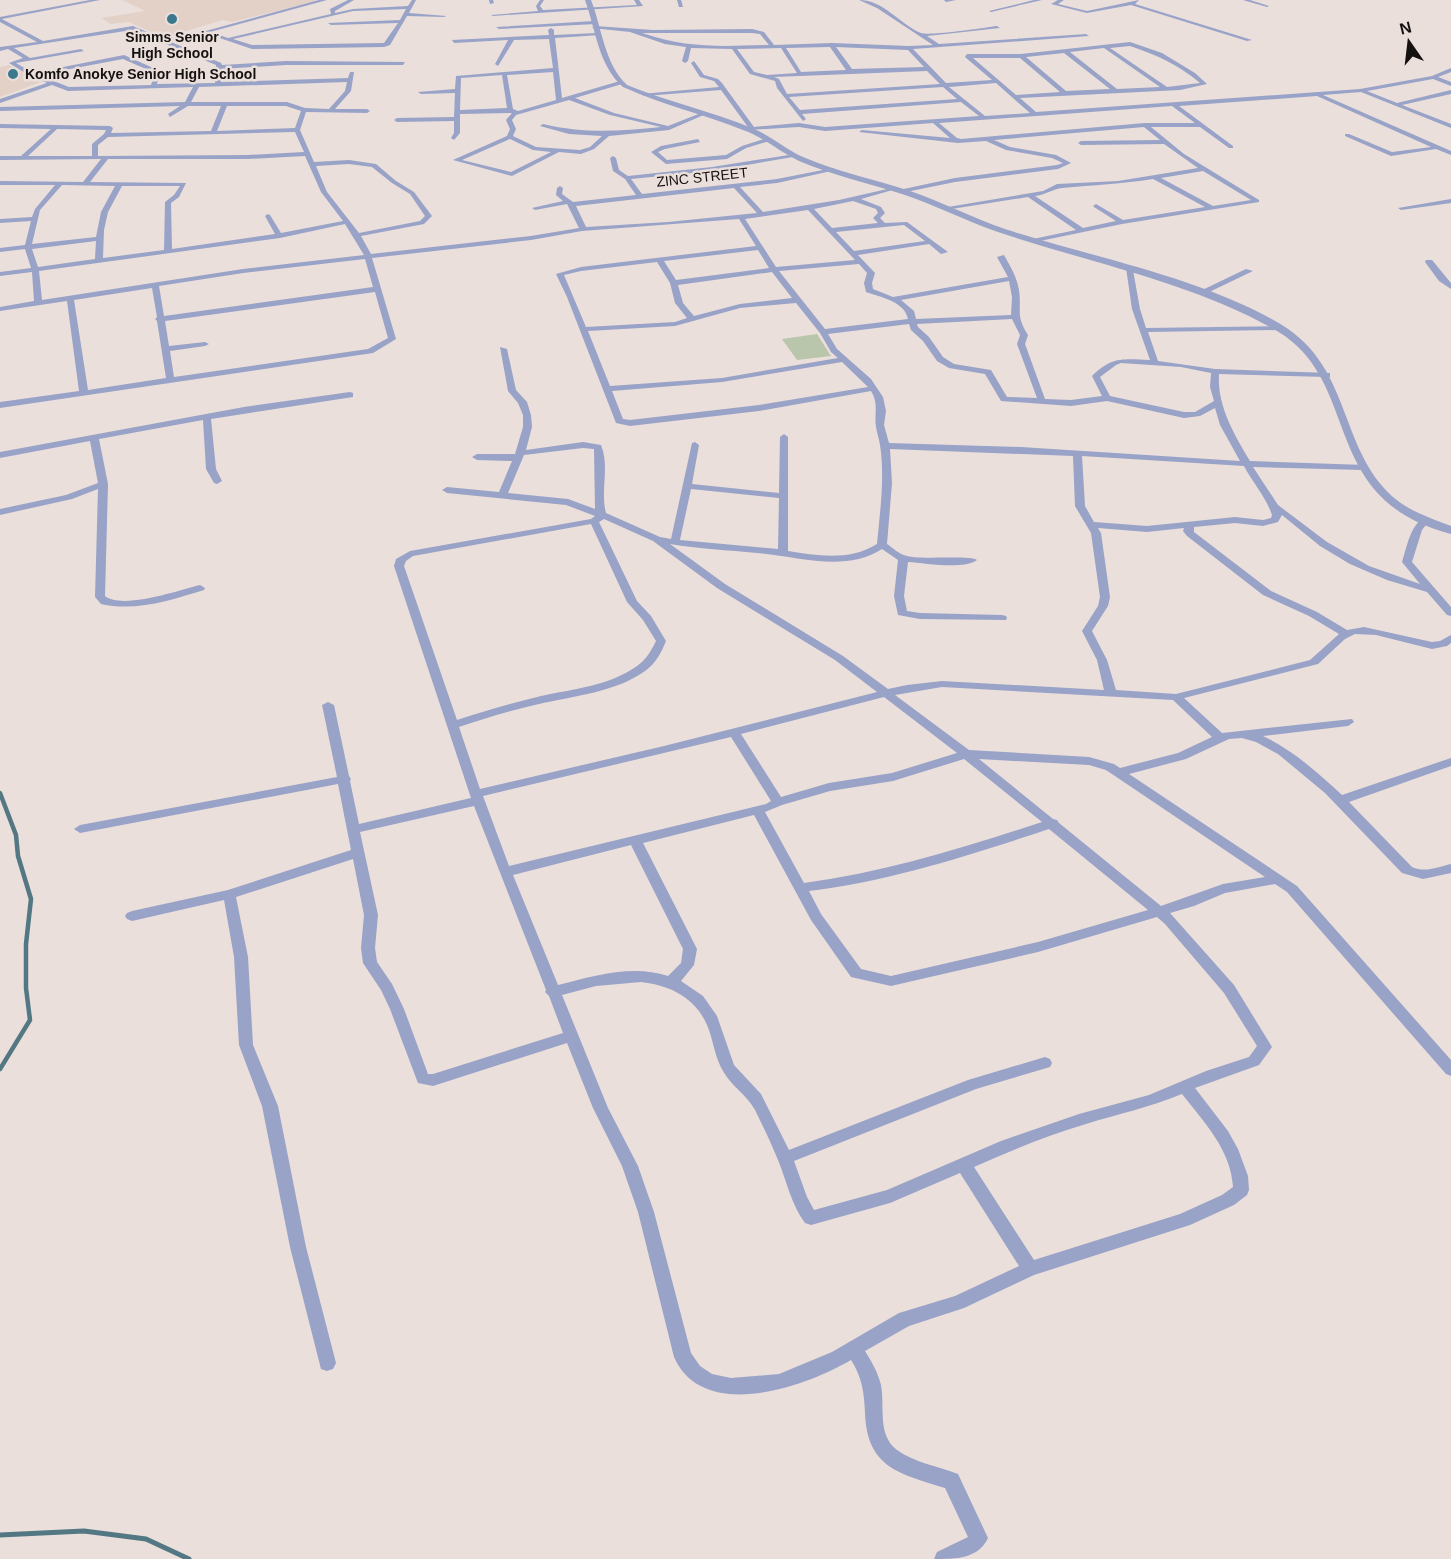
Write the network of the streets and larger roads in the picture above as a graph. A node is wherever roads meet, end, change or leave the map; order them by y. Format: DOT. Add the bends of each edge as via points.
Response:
graph roads {
  1 [pos="98,0"];
  2 [pos="325,0"];
  3 [pos="352,0"];
  4 [pos="414,0"];
  5 [pos="542,0"];
  6 [pos="636,0"];
  7 [pos="861,0"];
  8 [pos="954,0"];
  9 [pos="1040,0"];
  10 [pos="1062,0"];
  11 [pos="1138,0"];
  12 [pos="1245,0"];
  13 [pos="945,1"];
  14 [pos="1053,4"];
  15 [pos="1131,4"];
  16 [pos="590,5"];
  17 [pos="1266,6"];
  18 [pos="409,7"];
  19 [pos="991,11"];
  20 [pos="542,13"];
  21 [pos="334,14"];
  22 [pos="405,14"];
  23 [pos="493,15"];
  24 [pos="444,16"];
  25 [pos="0,19"];
  26 [pos="312,19"];
  27 [pos="401,21"];
  28 [pos="551,25"];
  29 [pos="499,27"];
  30 [pos="996,28"];
  31 [pos="595,29"];
  32 [pos="629,30"];
  33 [pos="925,35"];
  34 [pos="1086,36"];
  35 [pos="327,37"];
  36 [pos="550,37"];
  37 [pos="228,39"];
  38 [pos="512,40"];
  39 [pos="1248,40"];
  40 [pos="454,41"];
  41 [pos="42,42"];
  42 [pos="955,44"];
  43 [pos="772,45"];
  44 [pos="782,45"];
  45 [pos="832,45"];
  46 [pos="323,46"];
  47 [pos="938,46"];
  48 [pos="733,47"];
  49 [pos="1105,47"];
  50 [pos="9,48"];
  51 [pos="687,48"];
  52 [pos="909,48"];
  53 [pos="0,49"];
  54 [pos="81,51"];
  55 [pos="1066,52"];
  56 [pos="1021,56"];
  57 [pos="968,57"];
  58 [pos="27,60"];
  59 [pos="686,61"];
  60 [pos="12,63"];
  61 [pos="353,63"];
  62 [pos="403,63"];
  63 [pos="694,63"];
  64 [pos="498,64"];
  65 [pos="0,65"];
  66 [pos="220,67"];
  67 [pos="928,69"];
  68 [pos="554,70"];
  69 [pos="850,70"];
  70 [pos="1451,70"];
  71 [pos="800,72"];
  72 [pos="504,73"];
  73 [pos="32,75"];
  74 [pos="769,76"];
  75 [pos="1433,77"];
  76 [pos="351,80"];
  77 [pos="51,82"];
  78 [pos="995,82"];
  79 [pos="620,83"];
  80 [pos="218,84"];
  81 [pos="943,84"];
  82 [pos="1451,84"];
  83 [pos="154,85"];
  84 [pos="197,85"];
  85 [pos="723,88"];
  86 [pos="1180,88"];
  87 [pos="68,89"];
  88 [pos="1166,89"];
  89 [pos="458,91"];
  90 [pos="1116,91"];
  91 [pos="1360,91"];
  92 [pos="421,92"];
  93 [pos="1451,92"];
  94 [pos="1065,93"];
  95 [pos="644,94"];
  96 [pos="1314,94"];
  97 [pos="788,95"];
  98 [pos="1015,97"];
  99 [pos="569,98"];
  100 [pos="559,100"];
  101 [pos="964,100"];
  102 [pos="0,101"];
  103 [pos="1210,103"];
  104 [pos="187,104"];
  105 [pos="224,105"];
  106 [pos="1174,105"];
  107 [pos="1398,105"];
  108 [pos="69,107"];
  109 [pos="32,108"];
  110 [pos="0,109"];
  111 [pos="304,110"];
  112 [pos="331,110"];
  113 [pos="510,110"];
  114 [pos="1121,110"];
  115 [pos="367,111"];
  116 [pos="519,112"];
  117 [pos="800,112"];
  118 [pos="26,114"];
  119 [pos="703,114"];
  120 [pos="1035,114"];
  121 [pos="1451,114"];
  122 [pos="170,115"];
  123 [pos="457,116"];
  124 [pos="983,117"];
  125 [pos="1434,119"];
  126 [pos="20,120"];
  127 [pos="397,120"];
  128 [pos="933,120"];
  129 [pos="1201,124"];
  130 [pos="1145,125"];
  131 [pos="0,126"];
  132 [pos="14,126"];
  133 [pos="57,126"];
  134 [pos="543,126"];
  135 [pos="1451,126"];
  136 [pos="807,127"];
  137 [pos="672,128"];
  138 [pos="751,128"];
  139 [pos="834,128"];
  140 [pos="297,130"];
  141 [pos="213,134"];
  142 [pos="608,134"];
  143 [pos="107,135"];
  144 [pos="1347,135"];
  145 [pos="510,137"];
  146 [pos="454,138"];
  147 [pos="767,140"];
  148 [pos="988,140"];
  149 [pos="698,141"];
  150 [pos="958,141"];
  151 [pos="1164,142"];
  152 [pos="1080,143"];
  153 [pos="1451,146"];
  154 [pos="1231,147"];
  155 [pos="1438,147"];
  156 [pos="556,152"];
  157 [pos="1451,153"];
  158 [pos="306,154"];
  159 [pos="793,155"];
  160 [pos="0,158"];
  161 [pos="95,158"];
  162 [pos="613,158"];
  163 [pos="21,159"];
  164 [pos="105,159"];
  165 [pos="312,164"];
  166 [pos="1203,169"];
  167 [pos="833,170"];
  168 [pos="1154,177"];
  169 [pos="627,178"];
  170 [pos="0,183"];
  171 [pos="61,183"];
  172 [pos="85,183"];
  173 [pos="118,183"];
  174 [pos="736,186"];
  175 [pos="560,188"];
  176 [pos="897,189"];
  177 [pos="639,195"];
  178 [pos="1029,195"];
  179 [pos="855,199"];
  180 [pos="1451,201"];
  181 [pos="570,203"];
  182 [pos="1096,206"];
  183 [pos="1210,207"];
  184 [pos="535,208"];
  185 [pos="810,208"];
  186 [pos="945,208"];
  187 [pos="1401,208"];
  188 [pos="761,214"];
  189 [pos="268,216"];
  190 [pos="740,216"];
  191 [pos="34,219"];
  192 [pos="0,222"];
  193 [pos="347,222"];
  194 [pos="1122,222"];
  195 [pos="883,225"];
  196 [pos="582,229"];
  197 [pos="830,230"];
  198 [pos="1081,230"];
  199 [pos="357,235"];
  200 [pos="280,236"];
  201 [pos="99,239"];
  202 [pos="1035,240"];
  203 [pos="932,242"];
  204 [pos="28,246"];
  205 [pos="760,248"];
  206 [pos="0,249"];
  207 [pos="168,250"];
  208 [pos="944,252"];
  209 [pos="854,253"];
  210 [pos="368,256"];
  211 [pos="1001,257"];
  212 [pos="99,259"];
  213 [pos="659,260"];
  214 [pos="860,262"];
  215 [pos="1429,262"];
  216 [pos="35,270"];
  217 [pos="774,270"];
  218 [pos="1129,270"];
  219 [pos="1249,271"];
  220 [pos="0,274"];
  221 [pos="1451,274"];
  222 [pos="1012,278"];
  223 [pos="1442,279"];
  224 [pos="674,283"];
  225 [pos="155,285"];
  226 [pos="1451,286"];
  227 [pos="378,289"];
  228 [pos="1200,293"];
  229 [pos="70,298"];
  230 [pos="893,299"];
  231 [pos="798,300"];
  232 [pos="38,302"];
  233 [pos="0,309"];
  234 [pos="1013,317"];
  235 [pos="691,318"];
  236 [pos="159,319"];
  237 [pos="912,324"];
  238 [pos="1280,328"];
  239 [pos="584,329"];
  240 [pos="1143,330"];
  241 [pos="823,332"];
  242 [pos="205,344"];
  243 [pos="165,349"];
  244 [pos="503,349"];
  245 [pos="843,359"];
  246 [pos="1155,363"];
  247 [pos="1215,371"];
  248 [pos="1327,375"];
  249 [pos="171,381"];
  250 [pos="874,388"];
  251 [pos="607,389"];
  252 [pos="84,393"];
  253 [pos="350,394"];
  254 [pos="1107,398"];
  255 [pos="1041,399"];
  256 [pos="1217,403"];
  257 [pos="0,405"];
  258 [pos="207,417"];
  259 [pos="882,430"];
  260 [pos="784,437"];
  261 [pos="94,438"];
  262 [pos="695,445"];
  263 [pos="885,446"];
  264 [pos="906,446"];
  265 [pos="0,454"];
  266 [pos="1077,454"];
  267 [pos="520,455"];
  268 [pos="477,457"];
  269 [pos="1248,464"];
  270 [pos="1362,466"];
  271 [pos="217,481"];
  272 [pos="104,484"];
  273 [pos="687,486"];
  274 [pos="447,490"];
  275 [pos="503,494"];
  276 [pos="784,496"];
  277 [pos="1275,507"];
  278 [pos="0,512"];
  279 [pos="598,519"];
  280 [pos="1425,520"];
  281 [pos="1092,525"];
  282 [pos="1190,525"];
  283 [pos="1451,530"];
  284 [pos="656,539"];
  285 [pos="675,542"];
  286 [pos="882,545"];
  287 [pos="706,548"];
  288 [pos="783,554"];
  289 [pos="903,559"];
  290 [pos="972,560"];
  291 [pos="686,561"];
  292 [pos="200,588"];
  293 [pos="1429,589"];
  294 [pos="1451,613"];
  295 [pos="1002,618"];
  296 [pos="1345,633"];
  297 [pos="1451,638"];
  298 [pos="888,693"];
  299 [pos="1111,694"];
  300 [pos="1176,698"];
  301 [pos="328,705"];
  302 [pos="1348,722"];
  303 [pos="452,726"];
  304 [pos="734,732"];
  305 [pos="1248,735"];
  306 [pos="1220,738"];
  307 [pos="966,754"];
  308 [pos="1451,762"];
  309 [pos="1120,772"];
  310 [pos="345,779"];
  311 [pos="477,797"];
  312 [pos="1341,800"];
  313 [pos="778,802"];
  314 [pos="759,811"];
  315 [pos="1053,823"];
  316 [pos="80,829"];
  317 [pos="354,829"];
  318 [pos="636,842"];
  319 [pos="357,852"];
  320 [pos="1451,868"];
  321 [pos="505,872"];
  322 [pos="1278,879"];
  323 [pos="799,888"];
  324 [pos="229,894"];
  325 [pos="1158,912"];
  326 [pos="132,916"];
  327 [pos="673,980"];
  328 [pos="552,992"];
  329 [pos="571,1036"];
  330 [pos="1045,1062"];
  331 [pos="1451,1070"];
  332 [pos="1186,1087"];
  333 [pos="785,1158"];
  334 [pos="964,1165"];
  335 [pos="1030,1269"];
  336 [pos="854,1349"];
  337 [pos="327,1363"];
  338 [pos="944,1559"];
  1 -- 25 [label="street"];
  2 -- 37 [label="street" via="205,30"];
  3 -- 21 [label="street" via="335,6"];
  4 -- 18 [label="street"];
  5 -- 20 [label="street" via="538,6"];
  6 -- 16 [label="street" via="641,6"];
  7 -- 33 [label="street"];
  8 -- 13 [label="street"];
  9 -- 14 [label="street"];
  9 -- 19 [label="street"];
  10 -- 14 [label="street"];
  11 -- 15 [label="street"];
  12 -- 17 [label="street"];
  14 -- 15 [label="street" via="1080,12"];
  15 -- 39 [label="street"];
  16 -- 20 [label="street"];
  16 -- 31 [label="street"];
  18 -- 21 [label="street" via="366,8"];
  18 -- 22 [label="street"];
  20 -- 23 [label="street"];
  21 -- 26 [label="street"];
  22 -- 24 [label="street"];
  22 -- 27 [label="street"];
  25 -- 41 [label="street"];
  26 -- 27 [label="street" via="331,25"];
  26 -- 37 [label="street"];
  27 -- 46 [label="street" via="388,44"];
  28 -- 29 [label="street"];
  28 -- 31 [label="street"];
  28 -- 36 [label="street"];
  30 -- 33 [label="street"];
  31 -- 32 [label="street"];
  31 -- 36 [label="street"];
  31 -- 79 [label="street"];
  32 -- 43 [label="street" via="752,31 762,33"];
  32 -- 51 [label="street"];
  33 -- 47 [label="street"];
  34 -- 42 [label="street"];
  35 -- 46 [label="street"];
  36 -- 38 [label="street"];
  36 -- 68 [label="street"];
  37 -- 46 [label="street" via="252,47"];
  38 -- 40 [label="street"];
  38 -- 64 [label="street"];
  41 -- 50 [label="street"];
  41 -- 66 [label="street" via="133,28"];
  42 -- 47 [label="street"];
  42 -- 57 [label="street"];
  43 -- 44 [label="street"];
  43 -- 48 [label="street"];
  44 -- 45 [label="street"];
  44 -- 71 [label="street"];
  45 -- 52 [label="street"];
  45 -- 69 [label="street"];
  47 -- 52 [label="street"];
  48 -- 51 [label="street"];
  48 -- 74 [label="street" via="752,73"];
  49 -- 55 [label="street"];
  49 -- 86 [label="street" via="1130,44 1148,49 1203,82 1203,86"];
  49 -- 88 [label="street"];
  50 -- 53 [label="street"];
  50 -- 58 [label="street"];
  51 -- 59 [label="street"];
  52 -- 67 [label="street"];
  54 -- 58 [label="street"];
  55 -- 56 [label="street"];
  55 -- 90 [label="street"];
  56 -- 57 [label="street"];
  56 -- 94 [label="street"];
  57 -- 78 [label="street"];
  58 -- 60 [label="street"];
  60 -- 65 [label="street"];
  60 -- 73 [label="street"];
  61 -- 62 [label="street"];
  61 -- 66 [label="street"];
  61 -- 76 [label="street"];
  63 -- 85 [label="street" via="702,76 718,80"];
  66 -- 80 [label="street"];
  67 -- 69 [label="street"];
  67 -- 81 [label="street"];
  68 -- 72 [label="street"];
  68 -- 100 [label="street"];
  69 -- 71 [label="street"];
  70 -- 75 [label="street"];
  71 -- 74 [label="street"];
  72 -- 89 [label="street" via="458,76"];
  72 -- 113 [label="street"];
  73 -- 77 [label="street"];
  73 -- 83 [label="street" via="124,57 158,72"];
  74 -- 97 [label="street"];
  75 -- 82 [label="street"];
  75 -- 91 [label="street"];
  76 -- 80 [label="street"];
  76 -- 112 [label="street" via="348,91"];
  77 -- 87 [label="street"];
  77 -- 102 [label="street"];
  78 -- 81 [label="street"];
  78 -- 98 [label="street"];
  79 -- 95 [label="street"];
  79 -- 99 [label="street"];
  80 -- 84 [label="street"];
  81 -- 97 [label="street"];
  81 -- 101 [label="street"];
  83 -- 84 [label="street"];
  83 -- 87 [label="street"];
  84 -- 104 [label="street"];
  85 -- 95 [label="street"];
  85 -- 138 [label="street"];
  86 -- 88 [label="street"];
  86 -- 103 [label="street"];
  87 -- 108 [label="street"];
  88 -- 90 [label="street"];
  89 -- 92 [label="street"];
  89 -- 123 [label="street"];
  90 -- 94 [label="street"];
  91 -- 96 [label="street"];
  91 -- 107 [label="street"];
  93 -- 107 [label="street"];
  94 -- 98 [label="street"];
  95 -- 119 [label="street"];
  96 -- 103 [label="street"];
  96 -- 155 [label="street"];
  97 -- 117 [label="street"];
  98 -- 120 [label="street"];
  99 -- 100 [label="street"];
  99 -- 137 [label="street" via="612,114"];
  100 -- 116 [label="street"];
  101 -- 117 [label="street"];
  101 -- 124 [label="street"];
  103 -- 106 [label="street"];
  104 -- 105 [label="street"];
  104 -- 108 [label="street"];
  104 -- 122 [label="street"];
  105 -- 111 [label="street" via="287,104"];
  105 -- 141 [label="street"];
  106 -- 114 [label="street"];
  106 -- 129 [label="street"];
  107 -- 125 [label="street"];
  108 -- 109 [label="street"];
  109 -- 110 [label="street"];
  109 -- 118 [label="street"];
  111 -- 112 [label="street"];
  111 -- 140 [label="street"];
  112 -- 115 [label="street"];
  113 -- 116 [label="street"];
  113 -- 123 [label="street"];
  114 -- 120 [label="street"];
  114 -- 130 [label="street"];
  116 -- 145 [label="street" via="509,120 513,129"];
  117 -- 136 [label="street"];
  119 -- 137 [label="street"];
  119 -- 138 [label="street"];
  120 -- 124 [label="street"];
  121 -- 125 [label="street"];
  123 -- 127 [label="street"];
  123 -- 146 [label="street"];
  124 -- 128 [label="street"];
  125 -- 135 [label="street"];
  126 -- 132 [label="street"];
  128 -- 139 [label="street"];
  128 -- 150 [label="street"];
  129 -- 130 [label="street"];
  129 -- 154 [label="street"];
  130 -- 148 [label="street"];
  130 -- 151 [label="street"];
  131 -- 132 [label="street"];
  132 -- 133 [label="street"];
  133 -- 143 [label="street" via="110,128"];
  133 -- 163 [label="street"];
  134 -- 142 [label="street"];
  136 -- 138 [label="street"];
  136 -- 139 [label="street"];
  137 -- 142 [label="street"];
  138 -- 147 [label="street"];
  139 -- 150 [label="street"];
  140 -- 141 [label="street"];
  140 -- 158 [label="street"];
  141 -- 143 [label="street"];
  142 -- 156 [label="street" via="588,150"];
  143 -- 161 [label="street" via="95,144"];
  144 -- 155 [label="street" via="1391,154"];
  145 -- 156 [label="street" via="529,148"];
  145 -- 156 [label="street" via="456,160 512,174"];
  147 -- 149 [label="street" via="723,157 666,162 654,153 663,147"];
  147 -- 159 [label="street"];
  148 -- 150 [label="street"];
  148 -- 176 [label="street" via="1008,149 1054,156 1068,163"];
  151 -- 152 [label="street"];
  151 -- 166 [label="street"];
  153 -- 155 [label="street"];
  155 -- 157 [label="street"];
  158 -- 164 [label="street"];
  158 -- 165 [label="street"];
  159 -- 167 [label="street"];
  159 -- 169 [label="street"];
  160 -- 163 [label="street"];
  161 -- 163 [label="street"];
  161 -- 164 [label="street"];
  162 -- 169 [label="street" via="616,171"];
  164 -- 172 [label="street"];
  165 -- 193 [label="street" via="324,192"];
  165 -- 199 [label="street" via="374,165 412,193 429,216 422,223"];
  166 -- 168 [label="street"];
  166 -- 183 [label="street" via="1257,201"];
  167 -- 174 [label="street, ZINC STREET"];
  167 -- 176 [label="street"];
  168 -- 178 [label="street" via="1065,185"];
  168 -- 183 [label="street"];
  169 -- 177 [label="street"];
  170 -- 171 [label="street"];
  171 -- 172 [label="street"];
  171 -- 191 [label="street"];
  172 -- 173 [label="street"];
  173 -- 201 [label="street" via="106,205"];
  173 -- 207 [label="street" via="184,184 168,202"];
  174 -- 177 [label="street, ZINC STREET"];
  174 -- 188 [label="street"];
  175 -- 181 [label="street" via="559,195"];
  176 -- 179 [label="street"];
  176 -- 186 [label="street"];
  177 -- 181 [label="street, ZINC STREET"];
  178 -- 186 [label="street"];
  178 -- 198 [label="street"];
  179 -- 185 [label="street"];
  179 -- 195 [label="street" via="879,208 882,213 876,218"];
  180 -- 187 [label="street"];
  181 -- 184 [label="street, ZINC STREET"];
  181 -- 196 [label="street"];
  182 -- 194 [label="street"];
  183 -- 194 [label="street"];
  185 -- 188 [label="street"];
  185 -- 197 [label="street"];
  186 -- 202 [label="street"];
  188 -- 190 [label="street"];
  189 -- 200 [label="street"];
  190 -- 196 [label="street"];
  190 -- 205 [label="street"];
  191 -- 192 [label="street"];
  191 -- 204 [label="street"];
  193 -- 199 [label="street"];
  193 -- 200 [label="street"];
  194 -- 198 [label="street"];
  195 -- 197 [label="street"];
  195 -- 203 [label="street" via="910,225"];
  196 -- 210 [label="street" via="520,240"];
  197 -- 209 [label="street"];
  198 -- 202 [label="street"];
  199 -- 210 [label="street"];
  200 -- 207 [label="street"];
  201 -- 204 [label="street"];
  201 -- 212 [label="street"];
  202 -- 218 [label="street"];
  203 -- 208 [label="street"];
  203 -- 209 [label="street"];
  204 -- 206 [label="street"];
  204 -- 216 [label="street"];
  205 -- 213 [label="street"];
  205 -- 217 [label="street"];
  207 -- 212 [label="street"];
  209 -- 214 [label="street"];
  210 -- 225 [label="street"];
  210 -- 227 [label="street"];
  211 -- 222 [label="street"];
  212 -- 216 [label="street"];
  213 -- 224 [label="street"];
  213 -- 239 [label="street" via="560,274"];
  214 -- 217 [label="street"];
  214 -- 230 [label="street" via="871,273 869,290"];
  215 -- 223 [label="street"];
  216 -- 220 [label="street"];
  216 -- 232 [label="street"];
  217 -- 224 [label="street"];
  217 -- 231 [label="street"];
  218 -- 228 [label="street"];
  218 -- 240 [label="street"];
  219 -- 228 [label="street"];
  221 -- 223 [label="street"];
  222 -- 230 [label="street"];
  222 -- 234 [label="street" via="1016,291"];
  223 -- 226 [label="street"];
  224 -- 235 [label="street" via="680,303"];
  225 -- 229 [label="street"];
  225 -- 236 [label="street"];
  227 -- 236 [label="street"];
  227 -- 249 [label="street" via="393,337 370,351"];
  228 -- 238 [label="street"];
  229 -- 232 [label="street"];
  229 -- 252 [label="street"];
  230 -- 237 [label="street" via="911,314"];
  231 -- 235 [label="street" via="740,306"];
  231 -- 241 [label="street"];
  232 -- 233 [label="street"];
  234 -- 237 [label="street" via="983,316"];
  234 -- 255 [label="street" via="1024,335 1021,344"];
  235 -- 239 [label="street" via="644,328"];
  236 -- 243 [label="street"];
  237 -- 241 [label="street"];
  237 -- 255 [label="street" via="944,362 988,372 1004,399"];
  238 -- 240 [label="street"];
  238 -- 248 [label="street" via="1303,345"];
  239 -- 251 [label="street"];
  240 -- 246 [label="street"];
  241 -- 245 [label="street"];
  242 -- 243 [label="street"];
  243 -- 249 [label="street"];
  244 -- 267 [label="street" via="512,391 523,399 528,422"];
  245 -- 250 [label="street"];
  245 -- 251 [label="street" via="722,380"];
  246 -- 247 [label="street"];
  246 -- 254 [label="street" via="1121,361 1107,367 1096,376"];
  247 -- 248 [label="street"];
  247 -- 256 [label="street"];
  248 -- 270 [label="street" via="1346,433"];
  249 -- 252 [label="street"];
  250 -- 251 [label="street" via="759,408 630,423 619,421"];
  250 -- 259 [label="street" via="882,405"];
  252 -- 257 [label="street"];
  253 -- 258 [label="street"];
  254 -- 255 [label="street" via="1071,403"];
  254 -- 256 [label="street" via="1184,415 1197,414"];
  256 -- 269 [label="street" via="1224,425"];
  258 -- 261 [label="street"];
  258 -- 271 [label="street" via="211,469"];
  259 -- 263 [label="street"];
  259 -- 264 [label="street"];
  260 -- 276 [label="street"];
  261 -- 265 [label="street"];
  261 -- 272 [label="street"];
  262 -- 273 [label="street"];
  263 -- 264 [label="street"];
  263 -- 286 [label="street" via="887,483"];
  264 -- 266 [label="street"];
  266 -- 269 [label="street"];
  266 -- 281 [label="street" via="1080,506"];
  267 -- 268 [label="street"];
  267 -- 275 [label="street"];
  267 -- 279 [label="street" via="583,445 598,447"];
  269 -- 270 [label="street"];
  269 -- 277 [label="street"];
  270 -- 280 [label="street" via="1387,498"];
  272 -- 278 [label="street" via="69,497"];
  272 -- 292 [label="street" via="100,597 105,602 129,604"];
  273 -- 276 [label="street"];
  273 -- 285 [label="street"];
  274 -- 275 [label="street"];
  275 -- 279 [label="street" via="568,502"];
  276 -- 288 [label="street"];
  277 -- 282 [label="street" via="1276,517 1270,522 1235,520"];
  277 -- 293 [label="street" via="1352,561 1406,585"];
  279 -- 284 [label="street"];
  279 -- 303 [label="street" via="633,602 661,641 656,655 642,668 611,684 495,711"];
  279 -- 303 [label="street" via="410,554 401,559 399,566"];
  280 -- 283 [label="street"];
  280 -- 293 [label="street" via="1407,557 1409,566"];
  281 -- 282 [label="street" via="1135,529"];
  281 -- 299 [label="street" via="1105,601 1087,631 1102,660"];
  282 -- 296 [label="street" via="1190,534 1267,593"];
  284 -- 285 [label="street"];
  284 -- 291 [label="street"];
  285 -- 287 [label="street"];
  286 -- 288 [label="street" via="866,554 848,557"];
  286 -- 289 [label="street"];
  287 -- 288 [label="street"];
  287 -- 291 [label="street"];
  289 -- 290 [label="street"];
  289 -- 295 [label="street" via="899,596 902,613"];
  291 -- 298 [label="street"];
  293 -- 294 [label="street"];
  296 -- 297 [label="street" via="1363,629 1432,646"];
  296 -- 300 [label="street" via="1314,662"];
  298 -- 299 [label="street" via="942,684"];
  298 -- 304 [label="street"];
  298 -- 307 [label="street"];
  299 -- 300 [label="street"];
  300 -- 306 [label="street"];
  301 -- 310 [label="street"];
  302 -- 305 [label="street"];
  303 -- 311 [label="street"];
  304 -- 311 [label="street"];
  304 -- 313 [label="street"];
  305 -- 306 [label="street"];
  305 -- 312 [label="street" via="1261,739"];
  306 -- 309 [label="street" via="1179,757"];
  307 -- 309 [label="street" via="1089,762"];
  307 -- 313 [label="street" via="893,777 828,787"];
  307 -- 315 [label="street"];
  308 -- 312 [label="street"];
  309 -- 322 [label="street"];
  310 -- 316 [label="street"];
  310 -- 317 [label="street"];
  311 -- 317 [label="street"];
  311 -- 321 [label="street"];
  312 -- 320 [label="street" via="1414,874 1426,876"];
  313 -- 314 [label="street"];
  314 -- 318 [label="street"];
  314 -- 323 [label="street"];
  315 -- 323 [label="street" via="920,867"];
  315 -- 325 [label="street"];
  317 -- 319 [label="street"];
  318 -- 321 [label="street"];
  318 -- 327 [label="street" via="690,949 687,965"];
  319 -- 324 [label="street"];
  319 -- 329 [label="street" via="371,915 370,963 398,1010 423,1079 433,1080"];
  321 -- 328 [label="street"];
  322 -- 325 [label="street" via="1235,886"];
  322 -- 331 [label="street" via="1327,926"];
  323 -- 325 [label="street" via="856,973 891,981 1038,947"];
  324 -- 326 [label="street"];
  324 -- 337 [label="street" via="241,957 246,1045 270,1106 298,1247"];
  325 -- 332 [label="street" via="1200,952 1229,989 1264,1047 1254,1061"];
  327 -- 328 [label="street" via="615,976"];
  327 -- 333 [label="street" via="696,996 710,1017 729,1069 754,1096"];
  328 -- 329 [label="street"];
  329 -- 336 [label="street" via="630,1166 646,1212 683,1357 694,1372 709,1382 731,1386 779,1383"];
  330 -- 333 [label="street" via="973,1084"];
  332 -- 334 [label="street" via="1073,1122"];
  332 -- 335 [label="street" via="1234,1155 1242,1175 1241,1190 1184,1220"];
  333 -- 334 [label="street" via="803,1210 811,1218 890,1196"];
  334 -- 335 [label="street"];
  335 -- 336 [label="street" via="958,1303 905,1319"];
  336 -- 338 [label="street" via="867,1368 877,1436 887,1454 951,1480 972,1523 978,1538 974,1544"];
}
